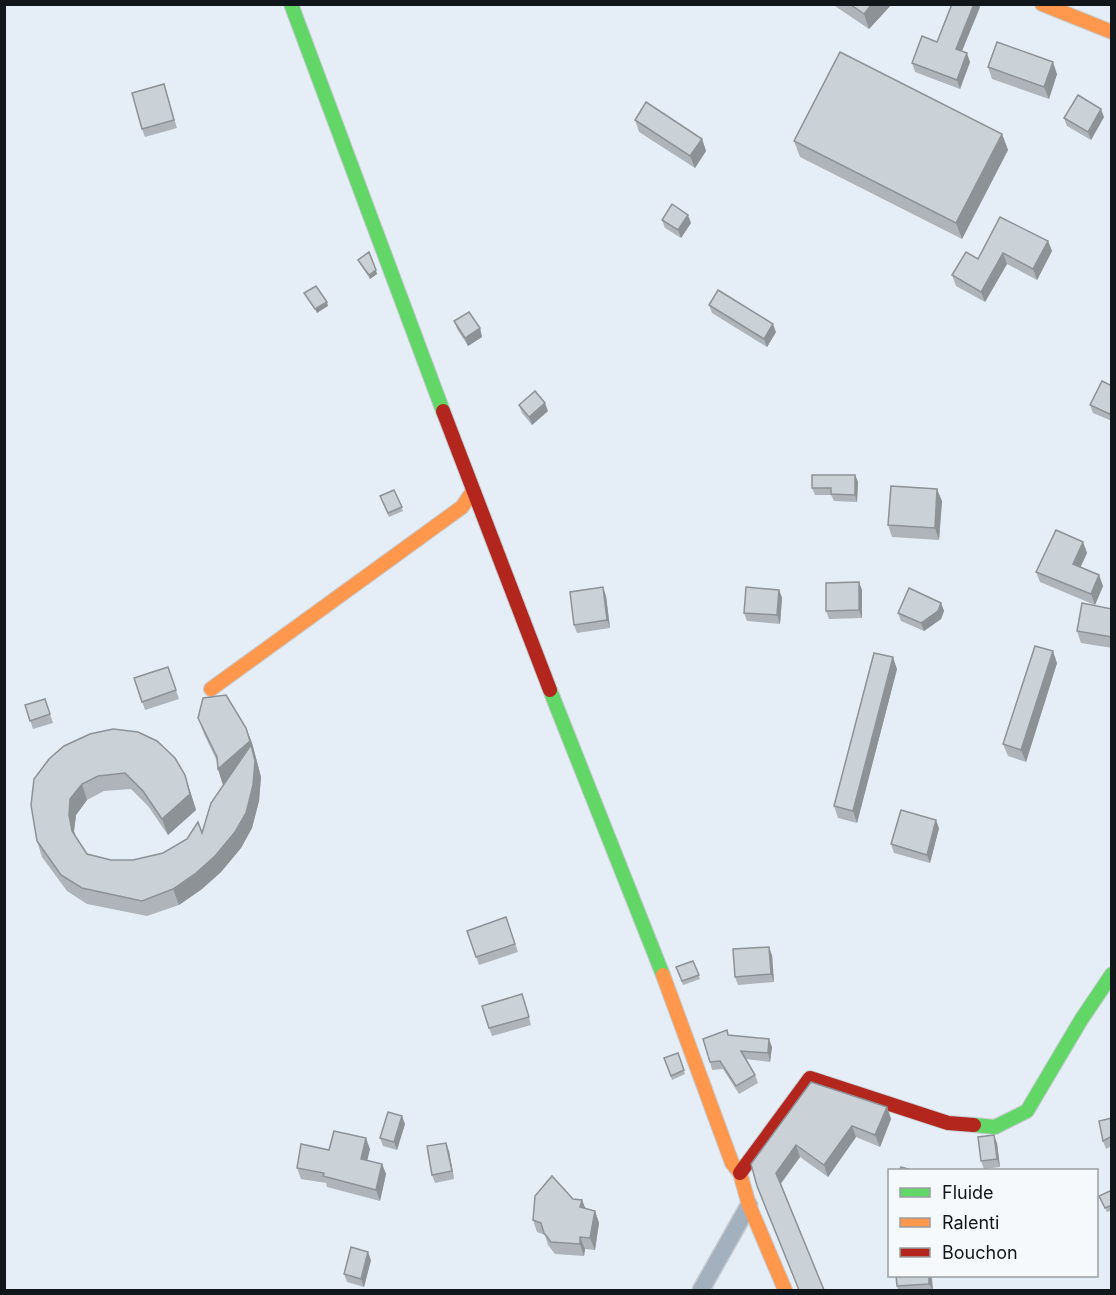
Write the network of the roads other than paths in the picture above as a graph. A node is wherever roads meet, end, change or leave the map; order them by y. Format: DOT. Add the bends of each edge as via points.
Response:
graph roads {
  1 [pos="291,4"];
  2 [pos="1042,4"];
  3 [pos="1112,32"];
  4 [pos="473,491"];
  5 [pos="211,689"];
  6 [pos="1112,974"];
  7 [pos="740,1173"];
  8 [pos="749,1205"];
  9 [pos="701,1290"];
  10 [pos="784,1290"];
  1 -- 4 [label="street"];
  2 -- 3 [label="street"];
  4 -- 5 [label="street" via="462,507"];
  4 -- 7 [label="street" via="669,990 732,1163"];
  6 -- 7 [label="street" via="1027,1112 995,1127 948,1124 810,1078"];
  7 -- 8 [label="street"];
  8 -- 9 [label="street"];
  8 -- 10 [label="street"];
}
